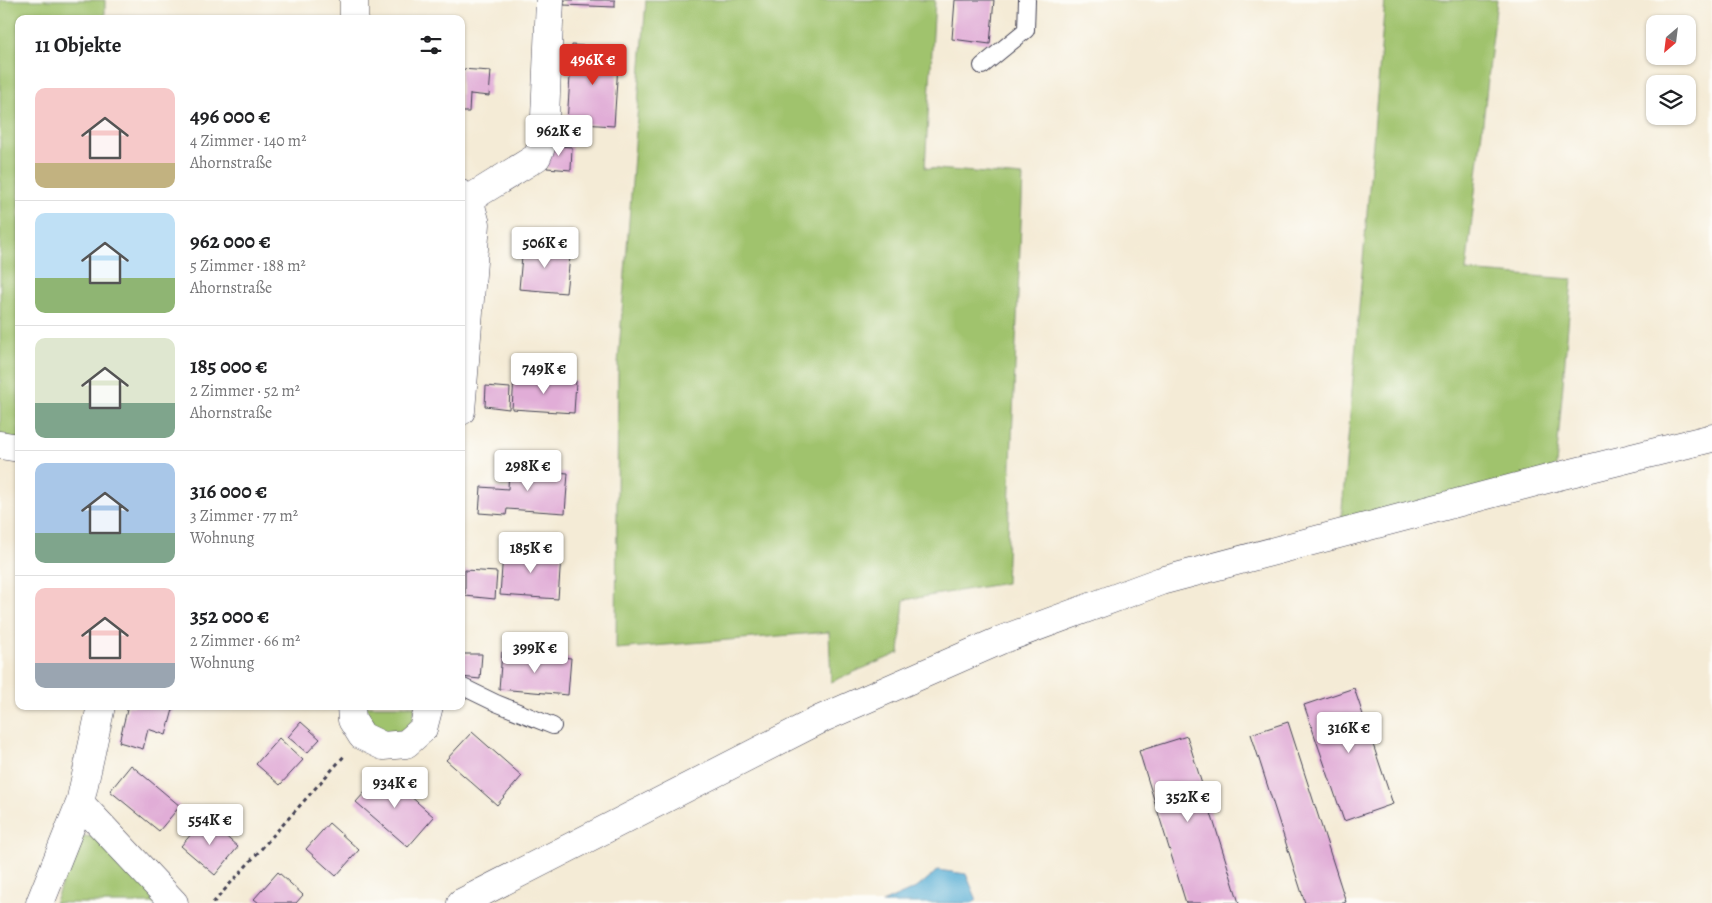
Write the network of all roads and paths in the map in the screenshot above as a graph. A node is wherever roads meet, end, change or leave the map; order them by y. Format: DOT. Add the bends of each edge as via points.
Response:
graph roads {
  1 [pos="354,0"];
  2 [pos="550,0"];
  3 [pos="1027,0"];
  4 [pos="354,15"];
  5 [pos="982,66"];
  6 [pos="465,196"];
  7 [pos="465,361"];
  8 [pos="1712,438"];
  9 [pos="0,445"];
  10 [pos="15,447"];
  11 [pos="465,688"];
  12 [pos="100,710"];
  13 [pos="351,710"];
  14 [pos="428,710"];
  15 [pos="553,726"];
  16 [pos="362,736"];
  17 [pos="80,803"];
  18 [pos="40,903"];
  19 [pos="174,903"];
  20 [pos="213,903"];
  21 [pos="461,903"];
  1 -- 4 [label="main road"];
  2 -- 6 [label="main road" via="544,140 537,157"];
  3 -- 5 [label="lane" via="1026,30"];
  6 -- 7 [label="main road" via="476,224"];
  8 -- 21 [label="main road" via="1161,581 1018,634 822,718"];
  9 -- 10 [label="main road"];
  11 -- 15 [label="lane"];
  12 -- 17 [label="main road"];
  13 -- 16 [label="main road" via="352,720"];
  14 -- 16 [label="main road" via="423,729 406,744 383,746"];
  16 -- 20 [label="path"];
  17 -- 18 [label="main road"];
  17 -- 19 [label="main road"];
}
